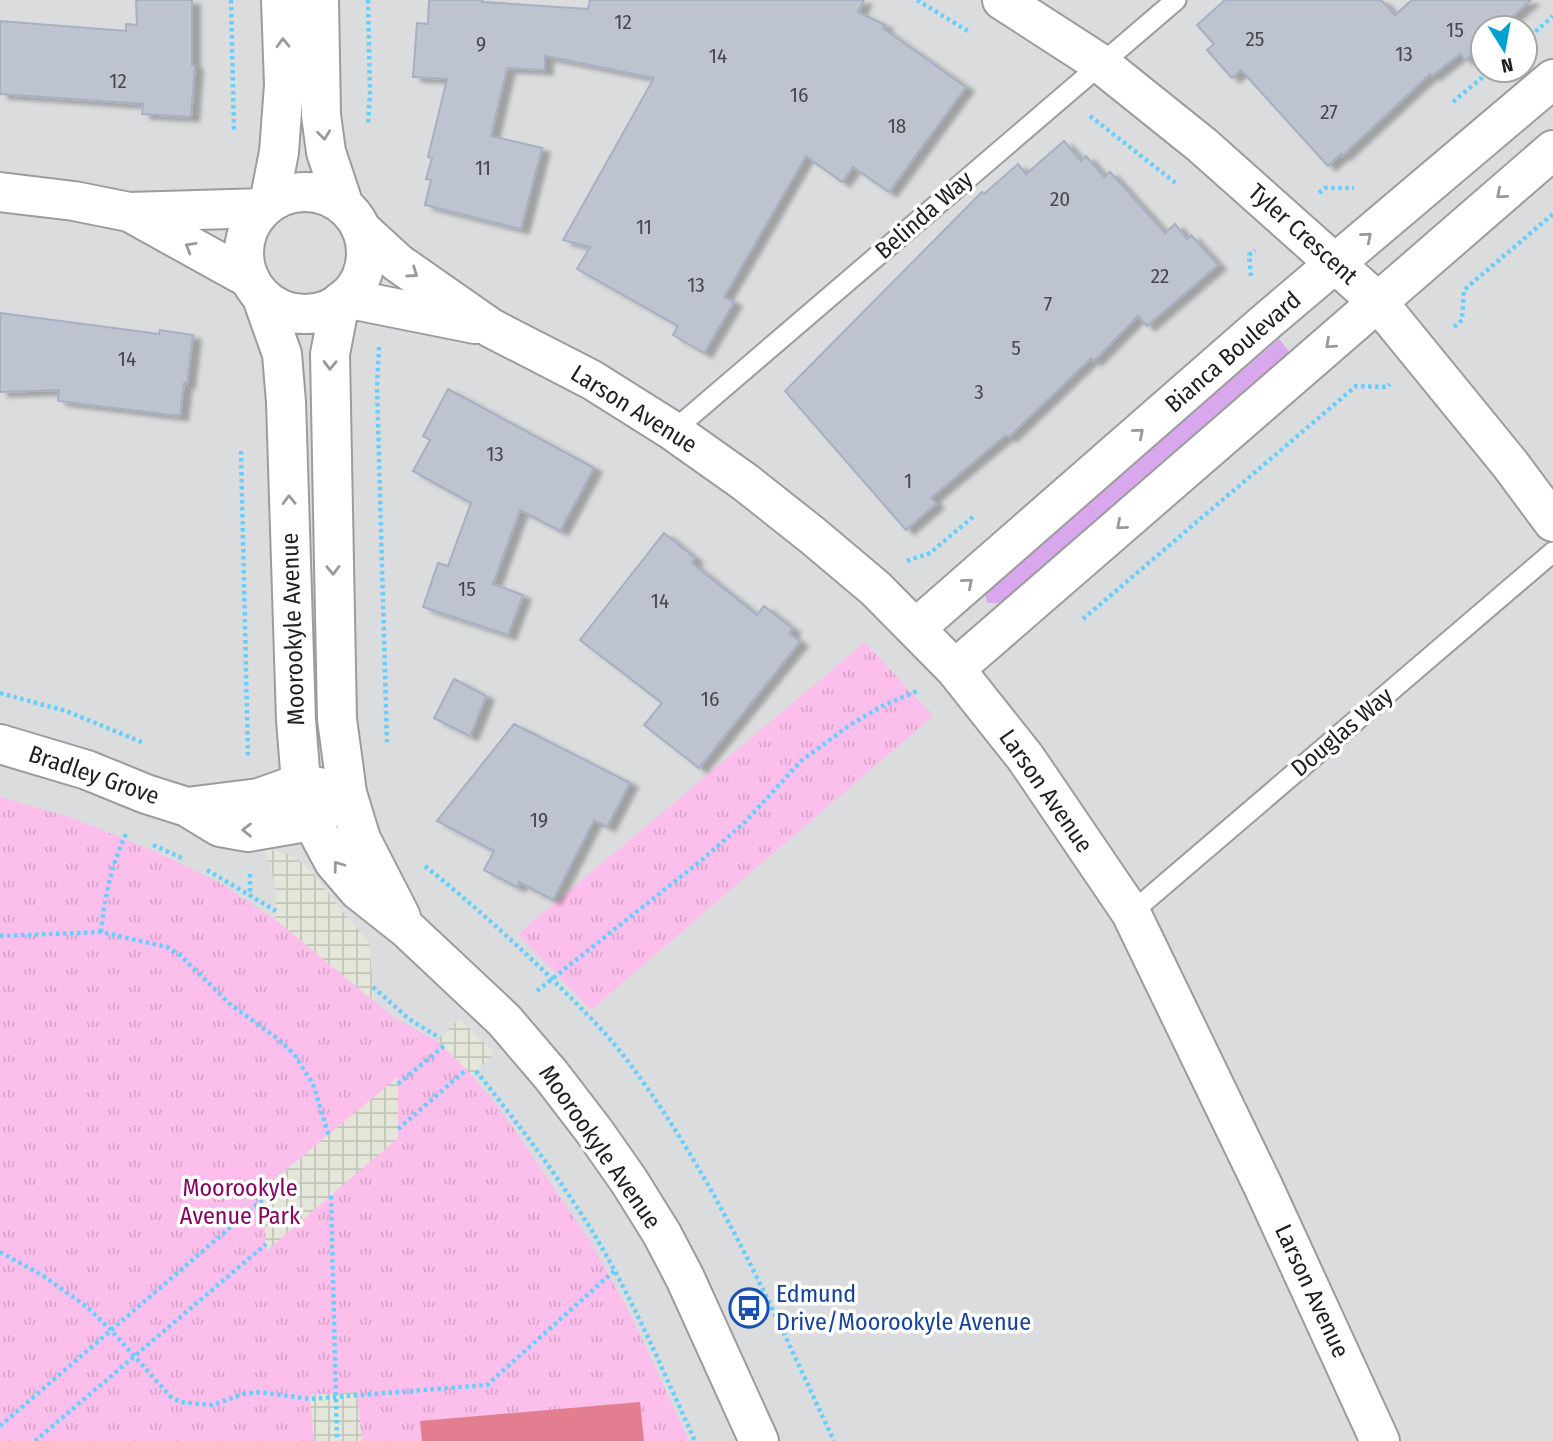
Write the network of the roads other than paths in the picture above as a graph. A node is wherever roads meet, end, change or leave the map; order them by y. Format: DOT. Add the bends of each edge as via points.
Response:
graph roads {
  1 [pos="281,0"];
  2 [pos="319,0"];
  3 [pos="1002,0"];
  4 [pos="1176,0"];
  5 [pos="1101,64"];
  6 [pos="1553,79"];
  7 [pos="1553,150"];
  8 [pos="0,192"];
  9 [pos="266,205"];
  10 [pos="129,212"];
  11 [pos="353,218"];
  12 [pos="1336,264"];
  13 [pos="256,287"];
  14 [pos="342,300"];
  15 [pos="1377,301"];
  16 [pos="491,328"];
  17 [pos="673,431"];
  18 [pos="1553,522"];
  19 [pos="1553,552"];
  20 [pos="916,628"];
  21 [pos="955,669"];
  22 [pos="0,744"];
  23 [pos="301,783"];
  24 [pos="347,793"];
  25 [pos="250,815"];
  26 [pos="312,821"];
  27 [pos="1130,913"];
  28 [pos="406,928"];
  29 [pos="759,1441"];
  30 [pos="1380,1441"];
  9 -- 1 [label="street, one-way" via="279,152 284,85"];
  2 -- 11 [label="street, one-way" via="326,152"];
  3 -- 5 [label="street, Tyler Crescent"];
  4 -- 5 [label="lane, Belinda Way"];
  5 -- 12 [label="street, Tyler Crescent" via="1202,145"];
  5 -- 17 [label="lane, Belinda Way"];
  12 -- 6 [label="street, Bianca Boulevard, one-way"];
  7 -- 15 [label="street, one-way"];
  8 -- 10 [label="street"];
  9 -- 10 [label="street"];
  9 -- 11 [label="street" via="291,194 315,192 331,197"];
  9 -- 13 [label="street" via="246,233 243,248 244,264"];
  13 -- 10 [label="street, one-way"];
  11 -- 14 [label="street" via="365,241 365,266"];
  11 -- 16 [label="street, Larson Avenue, one-way" via="398,263"];
  12 -- 15 [label="street, Tyler Crescent"];
  20 -- 12 [label="street, Bianca Boulevard, one-way"];
  13 -- 14 [label="street" via="274,305 305,314"];
  23 -- 13 [label="street, Moorookyle Avenue, one-way" via="282,354"];
  14 -- 16 [label="street, Larson Avenue"];
  14 -- 24 [label="street, Moorookyle Avenue, one-way" via="330,354 337,719"];
  15 -- 18 [label="street, Tyler Crescent"];
  15 -- 21 [label="street, one-way"];
  16 -- 17 [label="street, Larson Avenue" via="593,380"];
  17 -- 20 [label="street, Larson Avenue" via="813,535"];
  19 -- 27 [label="lane, Douglas Way"];
  20 -- 21 [label="street, Larson Avenue"];
  21 -- 27 [label="street, Larson Avenue" via="1025,757"];
  22 -- 25 [label="street, Bradley Grove" via="187,807"];
  23 -- 24 [label="street"];
  23 -- 25 [label="street, Bradley Grove"];
  23 -- 26 [label="street, Moorookyle Avenue"];
  24 -- 26 [label="street, Bradley Grove"];
  24 -- 28 [label="street, Moorookyle Avenue" via="361,839"];
  26 -- 25 [label="street, Bradley Grove, one-way"];
  28 -- 26 [label="street, Moorookyle Avenue, one-way" via="358,890 334,862"];
  27 -- 30 [label="street, Larson Avenue" via="1263,1185"];
  28 -- 29 [label="street, Moorookyle Avenue" via="504,1020 629,1181 685,1278"];
}
